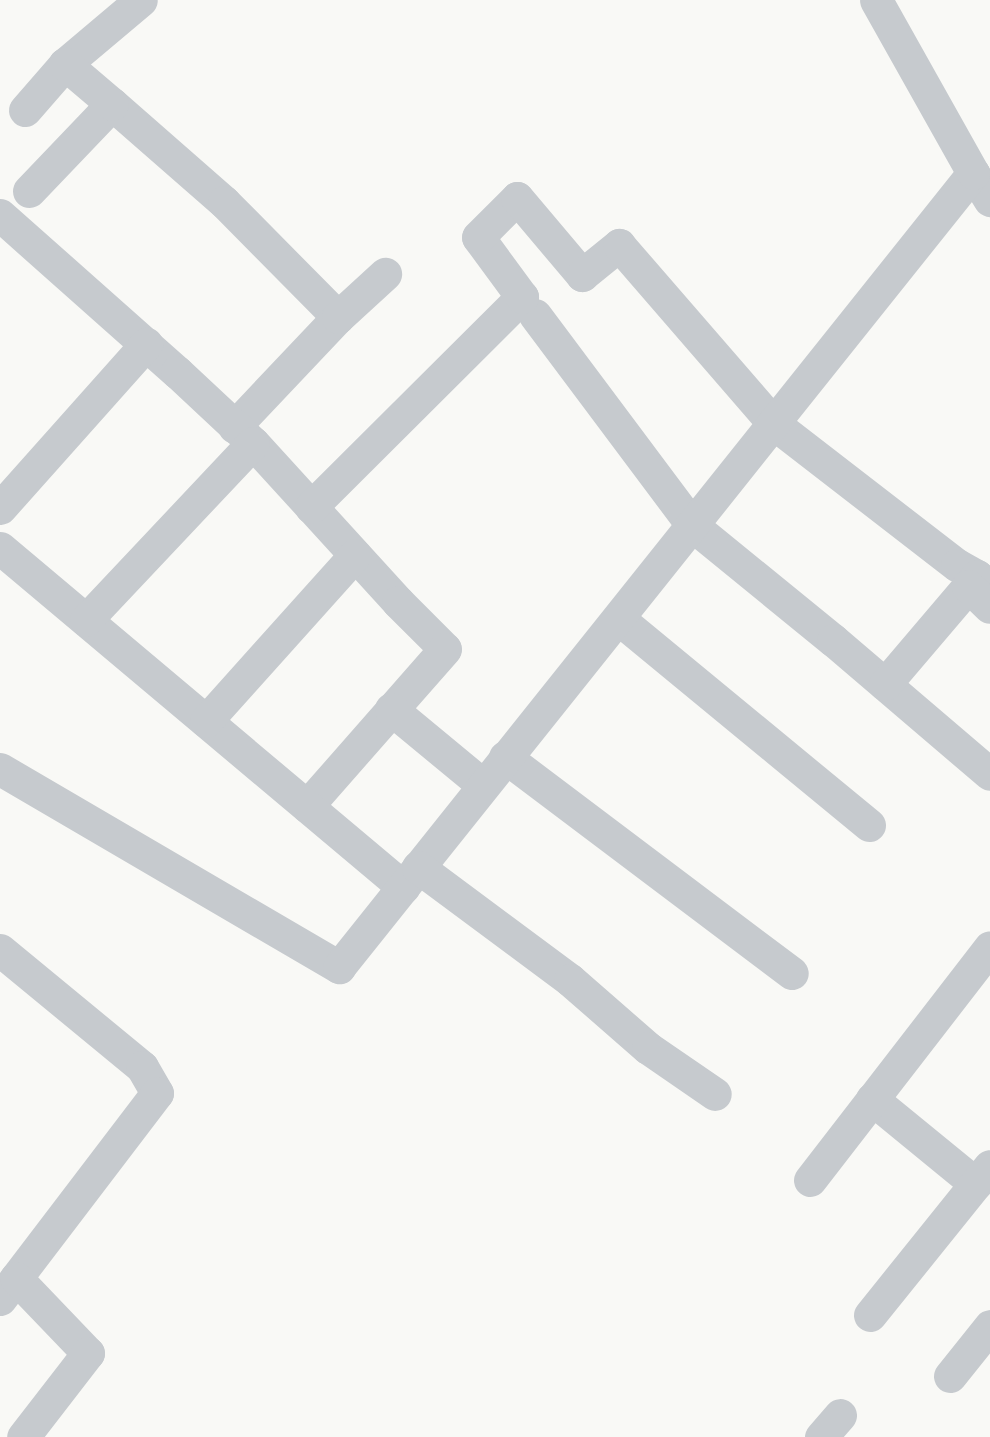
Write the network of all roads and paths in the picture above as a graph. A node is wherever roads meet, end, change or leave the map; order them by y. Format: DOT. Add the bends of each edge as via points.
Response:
graph roads {
  1 [pos="141,0"];
  2 [pos="876,0"];
  3 [pos="65,64"];
  4 [pos="112,104"];
  5 [pos="25,110"];
  6 [pos="974,172"];
  7 [pos="29,191"];
  8 [pos="990,200"];
  9 [pos="0,214"];
  10 [pos="385,274"];
  11 [pos="535,315"];
  12 [pos="338,317"];
  13 [pos="146,345"];
  14 [pos="773,423"];
  15 [pos="244,435"];
  16 [pos="311,507"];
  17 [pos="0,508"];
  18 [pos="693,526"];
  19 [pos="0,548"];
  20 [pos="355,555"];
  21 [pos="979,597"];
  22 [pos="619,619"];
  23 [pos="86,620"];
  24 [pos="885,684"];
  25 [pos="391,709"];
  26 [pos="206,721"];
  27 [pos="505,757"];
  28 [pos="986,762"];
  29 [pos="0,769"];
  30 [pos="483,785"];
  31 [pos="307,806"];
  32 [pos="869,825"];
  33 [pos="411,877"];
  34 [pos="990,947"];
  35 [pos="0,950"];
  36 [pos="792,973"];
  37 [pos="715,1094"];
  38 [pos="872,1099"];
  39 [pos="983,1175"];
  40 [pos="810,1180"];
  41 [pos="8,1288"];
  42 [pos="870,1315"];
  43 [pos="990,1326"];
  44 [pos="950,1376"];
  45 [pos="22,1437"];
  1 -- 3 [label="street"];
  2 -- 6 [label="street"];
  3 -- 4 [label="street"];
  3 -- 5 [label="street"];
  4 -- 7 [label="street"];
  4 -- 12 [label="street" via="224,202"];
  6 -- 8 [label="street"];
  6 -- 14 [label="street"];
  9 -- 13 [label="street"];
  10 -- 12 [label="street"];
  11 -- 18 [label="street"];
  12 -- 15 [label="street"];
  13 -- 15 [label="street"];
  13 -- 17 [label="street"];
  14 -- 16 [label="street" via="619,244 582,275 518,198 478,237 522,297"];
  14 -- 18 [label="street"];
  14 -- 21 [label="street" via="977,576"];
  15 -- 16 [label="street"];
  15 -- 23 [label="street"];
  16 -- 20 [label="street"];
  18 -- 22 [label="street"];
  18 -- 24 [label="street"];
  19 -- 23 [label="street"];
  20 -- 25 [label="street" via="445,649"];
  20 -- 26 [label="street"];
  21 -- 24 [label="street"];
  22 -- 27 [label="street"];
  22 -- 32 [label="street"];
  23 -- 26 [label="street"];
  24 -- 28 [label="street"];
  25 -- 30 [label="street"];
  25 -- 31 [label="street"];
  26 -- 31 [label="street"];
  27 -- 30 [label="street"];
  27 -- 36 [label="street"];
  29 -- 33 [label="street" via="339,967"];
  30 -- 33 [label="street"];
  31 -- 33 [label="street"];
  33 -- 37 [label="street" via="570,980 648,1048"];
  34 -- 38 [label="street"];
  35 -- 41 [label="street" via="142,1067 157,1093"];
  38 -- 39 [label="street"];
  38 -- 40 [label="street"];
  39 -- 42 [label="street"];
  41 -- 45 [label="street" via="88,1353"];
  43 -- 44 [label="street"];
}
